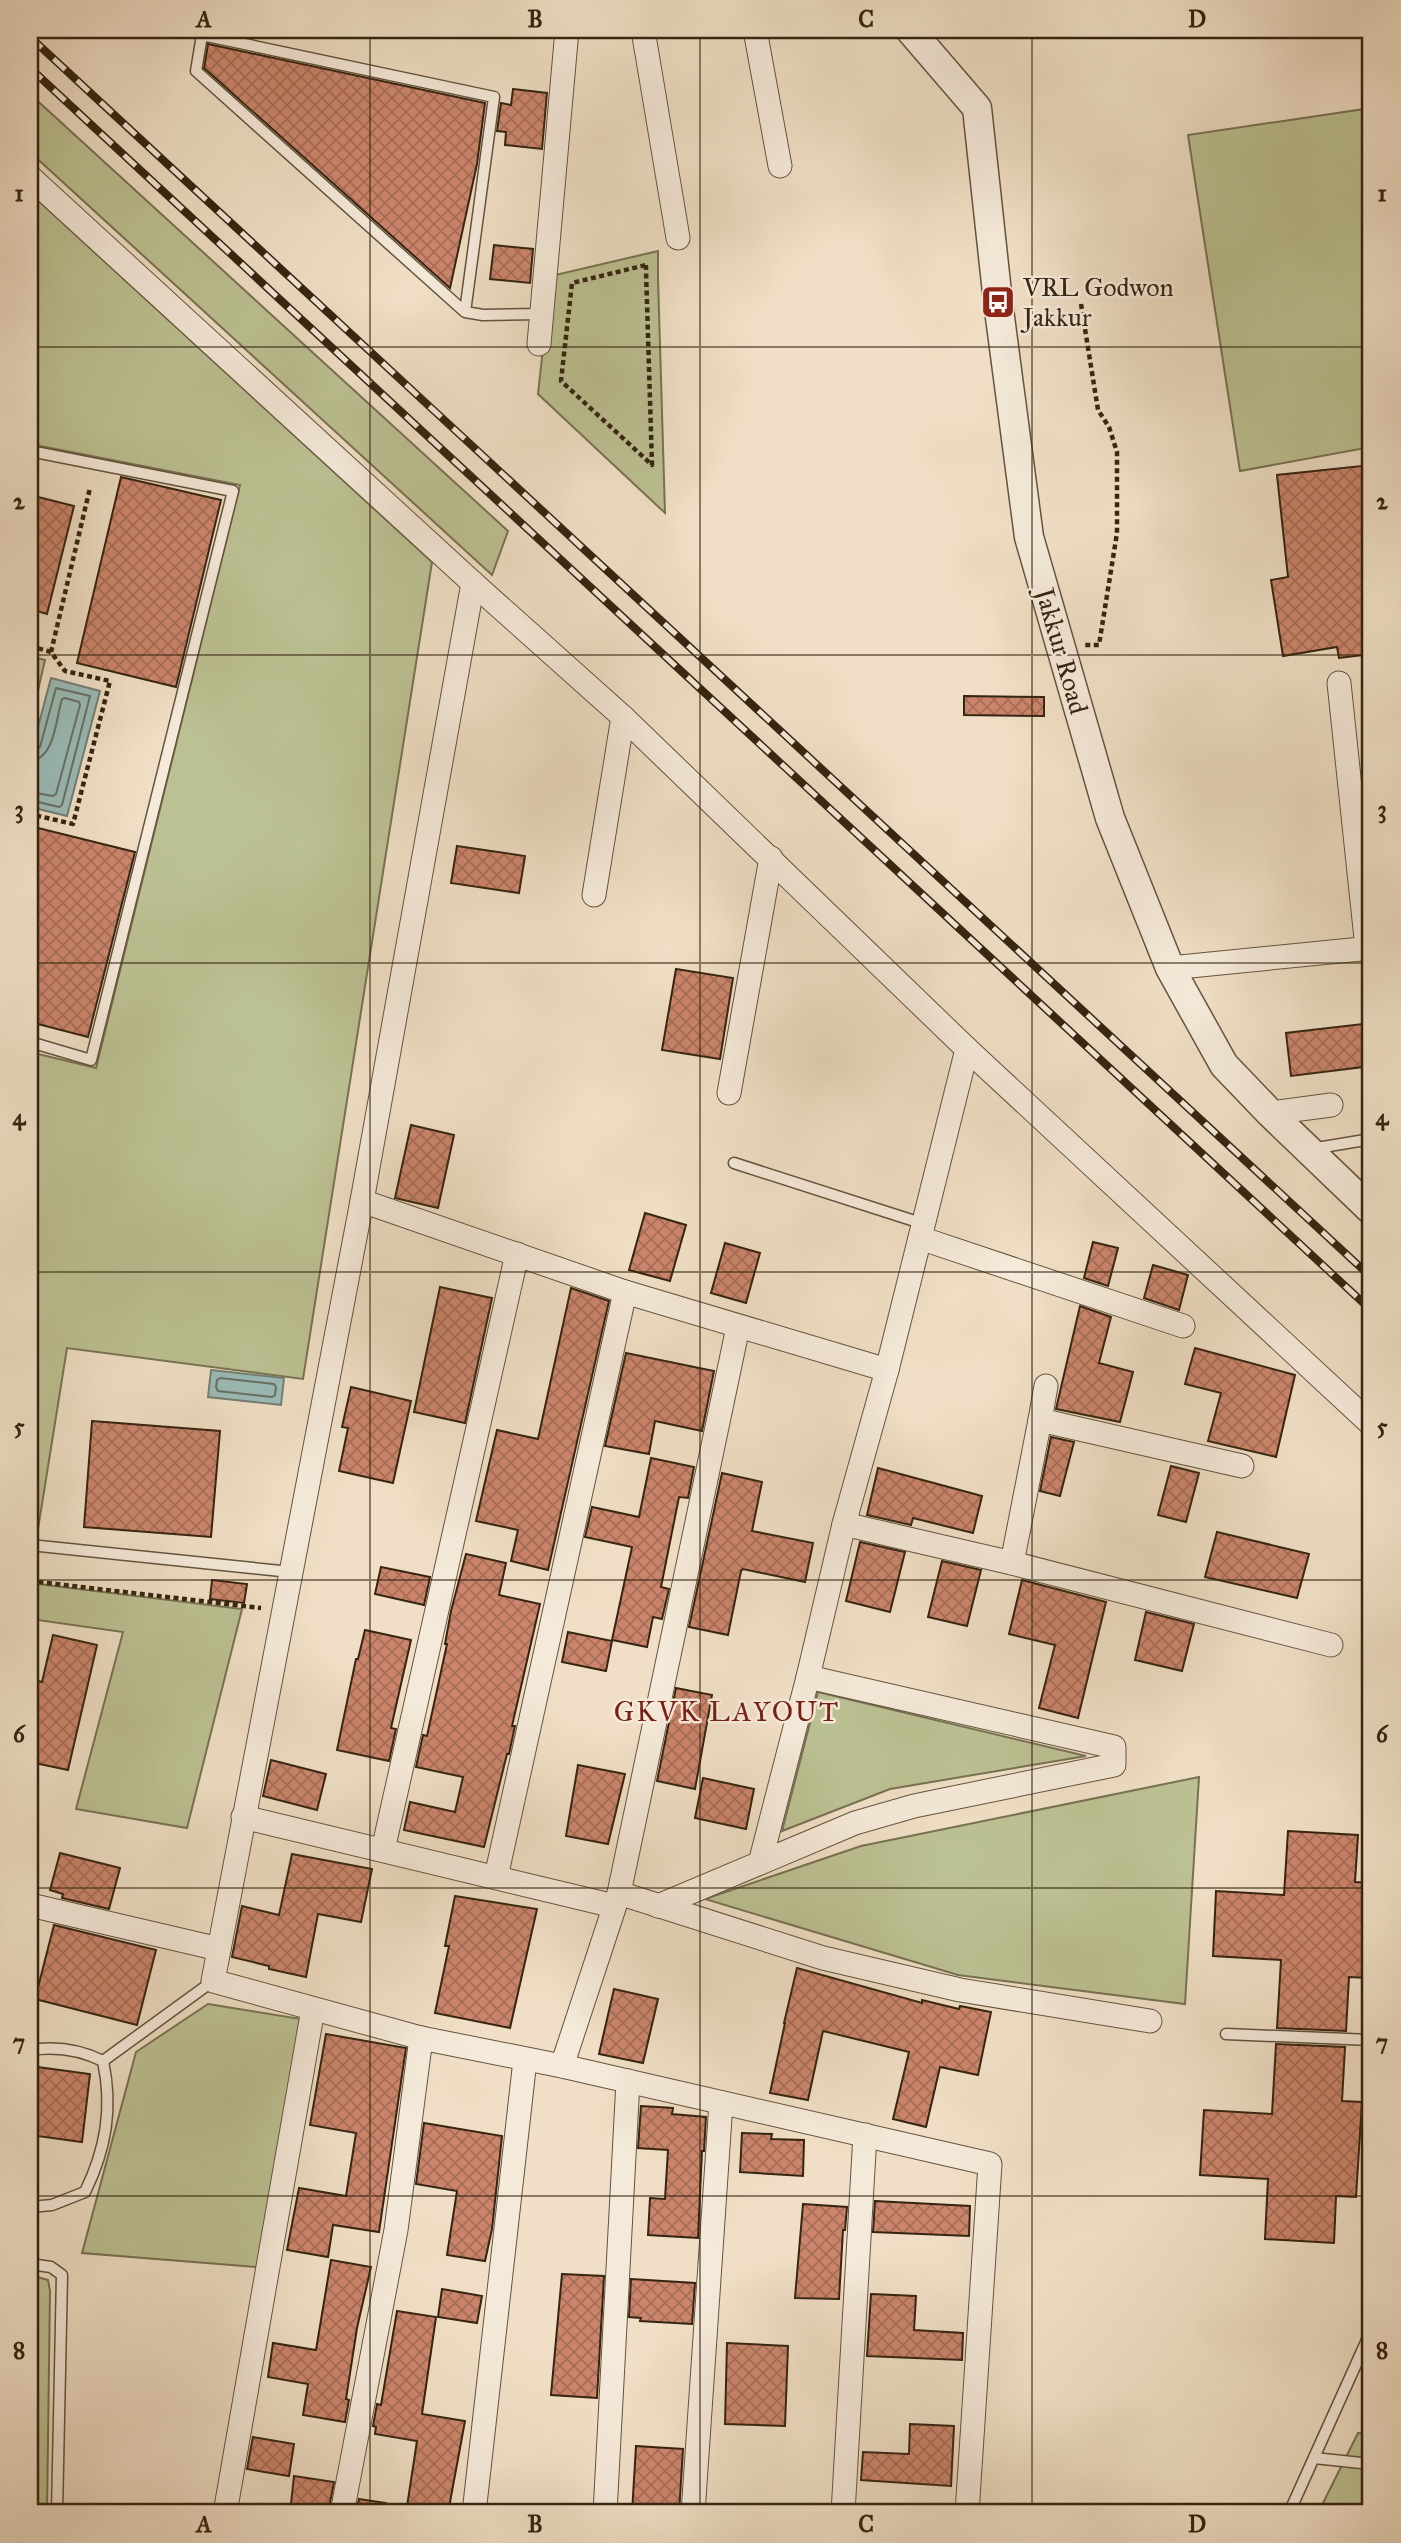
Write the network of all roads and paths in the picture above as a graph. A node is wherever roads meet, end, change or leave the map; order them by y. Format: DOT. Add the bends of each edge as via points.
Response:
graph roads {
  1 [pos="567,30"];
  2 [pos="643,30"];
  3 [pos="755,30"];
  4 [pos="911,30"];
  5 [pos="780,166"];
  6 [pos="30,177"];
  7 [pos="678,238"];
  8 [pos="1081,304"];
  9 [pos="465,312"];
  10 [pos="541,314"];
  11 [pos="539,344"];
  12 [pos="30,451"];
  13 [pos="652,465"];
  14 [pos="90,488"];
  15 [pos="473,583"];
  16 [pos="30,646"];
  17 [pos="1061,646"];
  18 [pos="51,652"];
  19 [pos="1339,683"];
  20 [pos="622,717"];
  21 [pos="30,814"];
  22 [pos="771,858"];
  23 [pos="594,895"];
  24 [pos="1369,948"];
  25 [pos="1170,968"];
  26 [pos="30,1042"];
  27 [pos="967,1049"];
  28 [pos="729,1093"];
  29 [pos="1331,1105"];
  30 [pos="1270,1113"];
  31 [pos="1371,1139"];
  32 [pos="1308,1150"];
  33 [pos="734,1163"];
  34 [pos="362,1201"];
  35 [pos="1371,1210"];
  36 [pos="922,1231"];
  37 [pos="517,1254"];
  38 [pos="625,1292"];
  39 [pos="1183,1326"];
  40 [pos="738,1327"];
  41 [pos="887,1370"];
  42 [pos="1046,1386"];
  43 [pos="1040,1420"];
  44 [pos="1371,1424"];
  45 [pos="1242,1466"];
  46 [pos="844,1524"];
  47 [pos="30,1545"];
  48 [pos="1012,1563"];
  49 [pos="291,1572"];
  50 [pos="30,1581"];
  51 [pos="283,1610"];
  52 [pos="1331,1645"];
  53 [pos="808,1677"];
  54 [pos="243,1817"];
  55 [pos="383,1850"];
  56 [pos="760,1863"];
  57 [pos="496,1877"];
  58 [pos="617,1899"];
  59 [pos="30,1905"];
  60 [pos="658,1906"];
  61 [pos="219,1949"];
  62 [pos="212,1982"];
  63 [pos="313,2008"];
  64 [pos="1150,2021"];
  65 [pos="1226,2034"];
  66 [pos="421,2038"];
  67 [pos="1371,2040"];
  68 [pos="30,2050"];
  69 [pos="525,2060"];
  70 [pos="103,2061"];
  71 [pos="562,2066"];
  72 [pos="628,2081"];
  73 [pos="721,2103"];
  74 [pos="865,2136"];
  75 [pos="30,2207"];
  76 [pos="30,2264"];
  77 [pos="1371,2332"];
  78 [pos="1314,2458"];
  79 [pos="1371,2464"];
  80 [pos="1371,2473"];
  81 [pos="57,2513"];
  82 [pos="225,2513"];
  83 [pos="342,2513"];
  84 [pos="474,2513"];
  85 [pos="605,2513"];
  86 [pos="693,2513"];
  87 [pos="843,2513"];
  88 [pos="967,2513"];
  89 [pos="1289,2513"];
  90 [pos="1367,2513"];
  1 -- 10 [label="street"];
  2 -- 7 [label="street"];
  3 -- 5 [label="street"];
  4 -- 17 [label="street, Jakkur Road" via="977,108 1030,537"];
  6 -- 15 [label="street"];
  8 -- 17 [label="path" via="1098,410 1110,427 1117,452 1117,533 1099,645"];
  9 -- 9 [label="lane" via="494,97 202,35 197,71"];
  9 -- 10 [label="lane"];
  10 -- 11 [label="street"];
  12 -- 26 [label="lane" via="233,491 92,1060"];
  13 -- 13 [label="path" via="561,381 572,283 646,265"];
  14 -- 18 [label="path"];
  15 -- 20 [label="street"];
  15 -- 34 [label="street"];
  16 -- 18 [label="path"];
  17 -- 25 [label="street, Jakkur Road" via="1110,818"];
  18 -- 21 [label="path" via="65,671 110,681 73,824"];
  19 -- 24 [label="street"];
  20 -- 22 [label="street"];
  20 -- 23 [label="street"];
  22 -- 27 [label="street"];
  22 -- 28 [label="street"];
  24 -- 25 [label="street"];
  25 -- 30 [label="street, Jakkur Road" via="1224,1065"];
  27 -- 36 [label="street"];
  27 -- 44 [label="street"];
  29 -- 30 [label="street"];
  30 -- 32 [label="street, Jakkur Road"];
  31 -- 32 [label="lane"];
  32 -- 35 [label="street, Jakkur Road"];
  33 -- 36 [label="lane"];
  34 -- 37 [label="street"];
  34 -- 49 [label="street"];
  36 -- 39 [label="street"];
  36 -- 41 [label="street"];
  37 -- 38 [label="street"];
  37 -- 55 [label="street"];
  38 -- 40 [label="street"];
  38 -- 57 [label="street"];
  40 -- 41 [label="street"];
  40 -- 58 [label="street"];
  41 -- 46 [label="street"];
  42 -- 43 [label="street"];
  43 -- 45 [label="street"];
  43 -- 48 [label="street"];
  46 -- 48 [label="street"];
  46 -- 53 [label="street"];
  47 -- 49 [label="lane"];
  48 -- 52 [label="street"];
  49 -- 51 [label="street"];
  50 -- 51 [label="path"];
  51 -- 54 [label="street"];
  53 -- 56 [label="street"];
  53 -- 56 [label="street" via="1114,1747 1114,1765 914,1806 855,1823"];
  54 -- 55 [label="street"];
  54 -- 61 [label="street"];
  55 -- 57 [label="street"];
  56 -- 60 [label="street"];
  57 -- 58 [label="street"];
  58 -- 60 [label="street"];
  58 -- 71 [label="street"];
  59 -- 61 [label="street"];
  60 -- 64 [label="street" via="823,1958 960,1990"];
  61 -- 62 [label="street"];
  62 -- 63 [label="street"];
  62 -- 70 [label="lane"];
  63 -- 66 [label="street"];
  63 -- 82 [label="street"];
  65 -- 67 [label="lane"];
  66 -- 69 [label="street"];
  66 -- 83 [label="street" via="396,2230"];
  68 -- 70 [label="lane" via="72,2049"];
  69 -- 71 [label="street"];
  69 -- 84 [label="street"];
  70 -- 75 [label="lane" via="108,2115 101,2155 85,2192 52,2205"];
  71 -- 72 [label="street"];
  72 -- 73 [label="street"];
  72 -- 85 [label="street"];
  73 -- 74 [label="street"];
  73 -- 86 [label="street"];
  74 -- 87 [label="street"];
  74 -- 88 [label="street" via="990,2164"];
  76 -- 81 [label="lane" via="51,2267 62,2275"];
  77 -- 78 [label="lane"];
  78 -- 79 [label="lane"];
  78 -- 89 [label="lane"];
  80 -- 90 [label="lane"];
}
